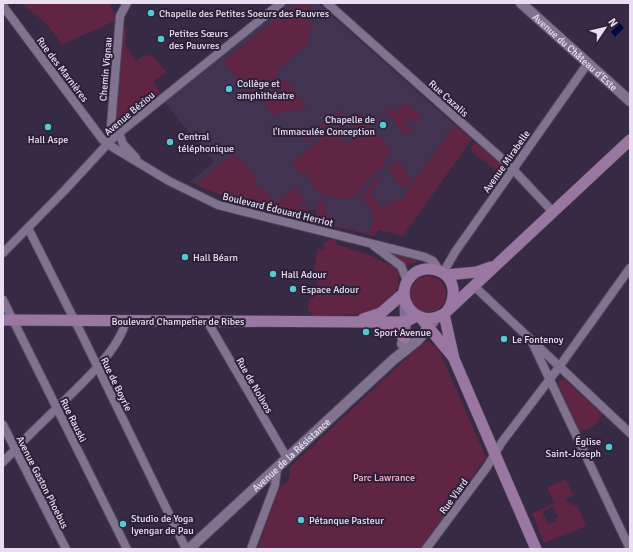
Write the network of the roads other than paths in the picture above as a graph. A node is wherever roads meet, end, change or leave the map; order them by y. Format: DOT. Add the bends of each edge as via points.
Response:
graph roads {
  1 [pos="127,3"];
  2 [pos="281,3"];
  3 [pos="327,3"];
  4 [pos="521,3"];
  5 [pos="3,6"];
  6 [pos="588,63"];
  7 [pos="630,101"];
  8 [pos="113,138"];
  9 [pos="630,140"];
  10 [pos="142,165"];
  11 [pos="513,168"];
  12 [pos="553,212"];
  13 [pos="28,228"];
  14 [pos="370,244"];
  15 [pos="3,253"];
  16 [pos="494,266"];
  17 [pos="630,268"];
  18 [pos="443,273"];
  19 [pos="407,281"];
  20 [pos="474,286"];
  21 [pos="404,296"];
  22 [pos="3,300"];
  23 [pos="442,314"];
  24 [pos="419,316"];
  25 [pos="8,320"];
  26 [pos="74,320"];
  27 [pos="126,321"];
  28 [pos="207,321"];
  29 [pos="353,322"];
  30 [pos="371,322"];
  31 [pos="405,322"];
  32 [pos="429,328"];
  33 [pos="405,338"];
  34 [pos="531,340"];
  35 [pos="454,359"];
  36 [pos="393,360"];
  37 [pos="97,367"];
  38 [pos="559,367"];
  39 [pos="549,381"];
  40 [pos="57,407"];
  41 [pos="3,425"];
  42 [pos="630,433"];
  43 [pos="15,449"];
  44 [pos="495,454"];
  45 [pos="287,458"];
  46 [pos="3,462"];
  47 [pos="277,468"];
  48 [pos="627,545"];
  49 [pos="66,549"];
  50 [pos="127,549"];
  51 [pos="187,549"];
  52 [pos="252,549"];
  53 [pos="426,549"];
  54 [pos="536,549"];
  1 -- 8 [label="street, Chemin Vignau" via="120,16 118,32 111,126"];
  2 -- 8 [label="street, Avenue Béziou"];
  3 -- 11 [label="street, Rue Cazalis"];
  4 -- 6 [label="street, Avenue du Château d'Este"];
  5 -- 8 [label="street, Rue des Marnières" via="102,139"];
  6 -- 7 [label="street, Avenue du Château d'Este"];
  6 -- 11 [label="street, Avenue Mirabelle"];
  8 -- 10 [label="street, Boulevard Édouard Herriot"];
  8 -- 10 [label="street, Boulevard Édouard Herriot" via="123,144"];
  8 -- 13 [label="street, Avenue Béziou"];
  9 -- 12 [label="main road"];
  10 -- 14 [label="street, Boulevard Édouard Herriot" via="218,205"];
  11 -- 12 [label="street, Rue Cazalis"];
  11 -- 18 [label="street, Avenue Mirabelle"];
  12 -- 16 [label="main road"];
  13 -- 15 [label="street, Avenue Béziou"];
  13 -- 26 [label="street, Rue de Boyrie"];
  14 -- 18 [label="street, Boulevard Édouard Herriot" via="425,257 433,261"];
  14 -- 19 [label="street, Boulevard Édouard Herriot" via="401,266"];
  16 -- 18 [label="main road" via="476,272"];
  16 -- 20 [label="main road"];
  17 -- 38 [label="street, Rue Viard"];
  18 -- 19 [label="main road" via="426,268 412,275"];
  18 -- 23 [label="main road" via="451,282 454,296 452,304"];
  19 -- 21 [label="main road"];
  20 -- 23 [label="main road"];
  20 -- 34 [label="street"];
  21 -- 24 [label="main road" via="407,306"];
  21 -- 29 [label="main road, Boulevard Champetier de Ribes" via="381,313"];
  21 -- 31 [label="street, Avenue de la Résistance"];
  22 -- 25 [label="street, Rue Rauski"];
  23 -- 24 [label="main road" via="428,318"];
  23 -- 32 [label="street, Avenue de la Résistance"];
  23 -- 35 [label="main road"];
  24 -- 31 [label="main road, Boulevard Champetier de Ribes"];
  24 -- 32 [label="main road"];
  25 -- 26 [label="main road, Boulevard Champetier de Ribes"];
  25 -- 40 [label="street, Rue Rauski"];
  26 -- 27 [label="main road, Boulevard Champetier de Ribes"];
  26 -- 37 [label="street, Rue de Boyrie"];
  27 -- 28 [label="main road, Boulevard Champetier de Ribes"];
  27 -- 37 [label="street" via="124,328"];
  28 -- 29 [label="main road, Boulevard Champetier de Ribes"];
  28 -- 45 [label="street, Rue de Nolivos"];
  29 -- 30 [label="main road, Boulevard Champetier de Ribes"];
  30 -- 31 [label="main road, Boulevard Champetier de Ribes"];
  30 -- 33 [label="main road" via="398,331"];
  31 -- 32 [label="main road"];
  31 -- 33 [label="street, Avenue de la Résistance"];
  32 -- 35 [label="main road"];
  32 -- 36 [label="street, Avenue de la Résistance"];
  33 -- 36 [label="street, Avenue de la Résistance"];
  34 -- 38 [label="street"];
  34 -- 39 [label="street"];
  35 -- 44 [label="main road"];
  36 -- 45 [label="street, Avenue de la Résistance"];
  37 -- 40 [label="street"];
  37 -- 51 [label="street, Rue de Boyrie"];
  38 -- 39 [label="street, Rue Viard"];
  38 -- 42 [label="street"];
  39 -- 44 [label="street, Rue Viard"];
  39 -- 48 [label="street"];
  40 -- 43 [label="street"];
  40 -- 50 [label="street, Rue Rauski"];
  41 -- 43 [label="street, Avenue Gaston Phoebus"];
  43 -- 46 [label="street"];
  43 -- 49 [label="street, Avenue Gaston Phoebus"];
  44 -- 53 [label="street, Rue Viard"];
  44 -- 54 [label="main road"];
  45 -- 47 [label="street, Avenue de la Résistance"];
  47 -- 51 [label="street, Avenue de la Résistance"];
  47 -- 52 [label="street" via="275,485"];
}
